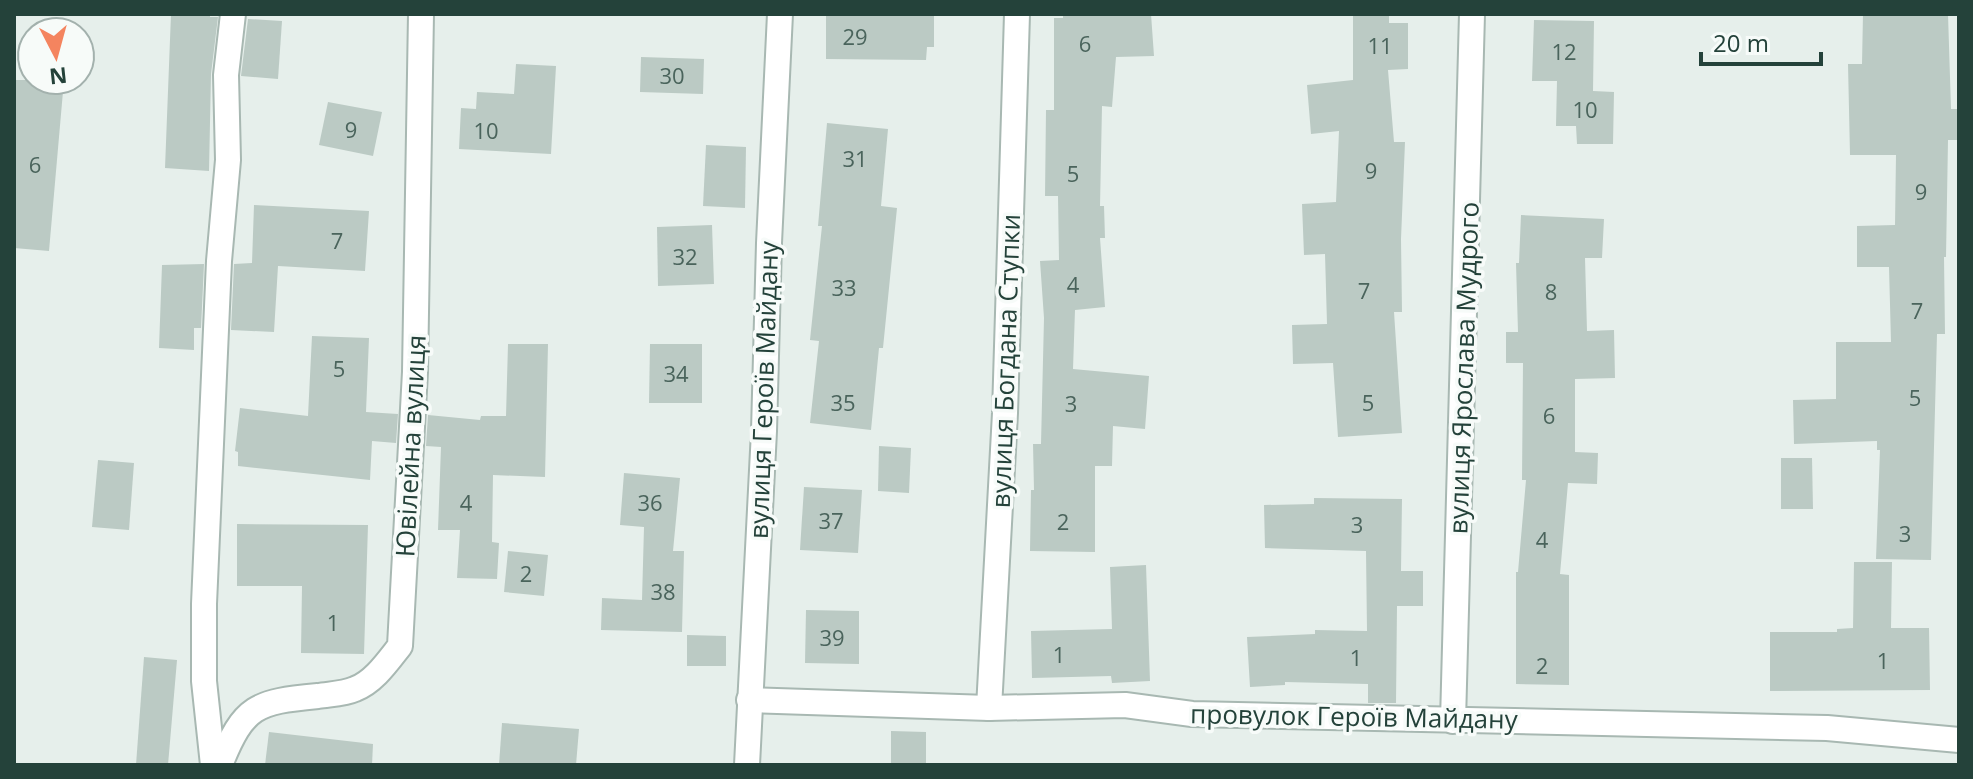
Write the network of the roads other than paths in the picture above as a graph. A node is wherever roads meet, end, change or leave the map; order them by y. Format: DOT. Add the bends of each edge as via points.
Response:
graph roads {
  1 [pos="233,14"];
  2 [pos="421,14"];
  3 [pos="780,14"];
  4 [pos="1017,14"];
  5 [pos="1472,14"];
  6 [pos="749,700"];
  7 [pos="989,708"];
  8 [pos="1453,721"];
  9 [pos="1959,740"];
  10 [pos="213,765"];
  11 [pos="220,765"];
  12 [pos="747,765"];
  1 -- 10 [label="street" via="204,604 204,681"];
  2 -- 11 [label="street, Ювілейна вулиця" via="415,372 400,646 357,689 276,700 250,711"];
  3 -- 6 [label="street, вулиця Героїв Майдану"];
  4 -- 7 [label="street, вулиця Богдана Ступки" via="1005,413"];
  5 -- 8 [label="street, вулиця Ярослава Мудрого"];
  6 -- 7 [label="street, провулок Героїв Майдану"];
  6 -- 12 [label="street, вулиця Героїв Майдану"];
  7 -- 8 [label="street, провулок Героїв Майдану" via="1125,705 1192,714"];
  8 -- 9 [label="street, провулок Героїв Майдану" via="1827,728"];
}
